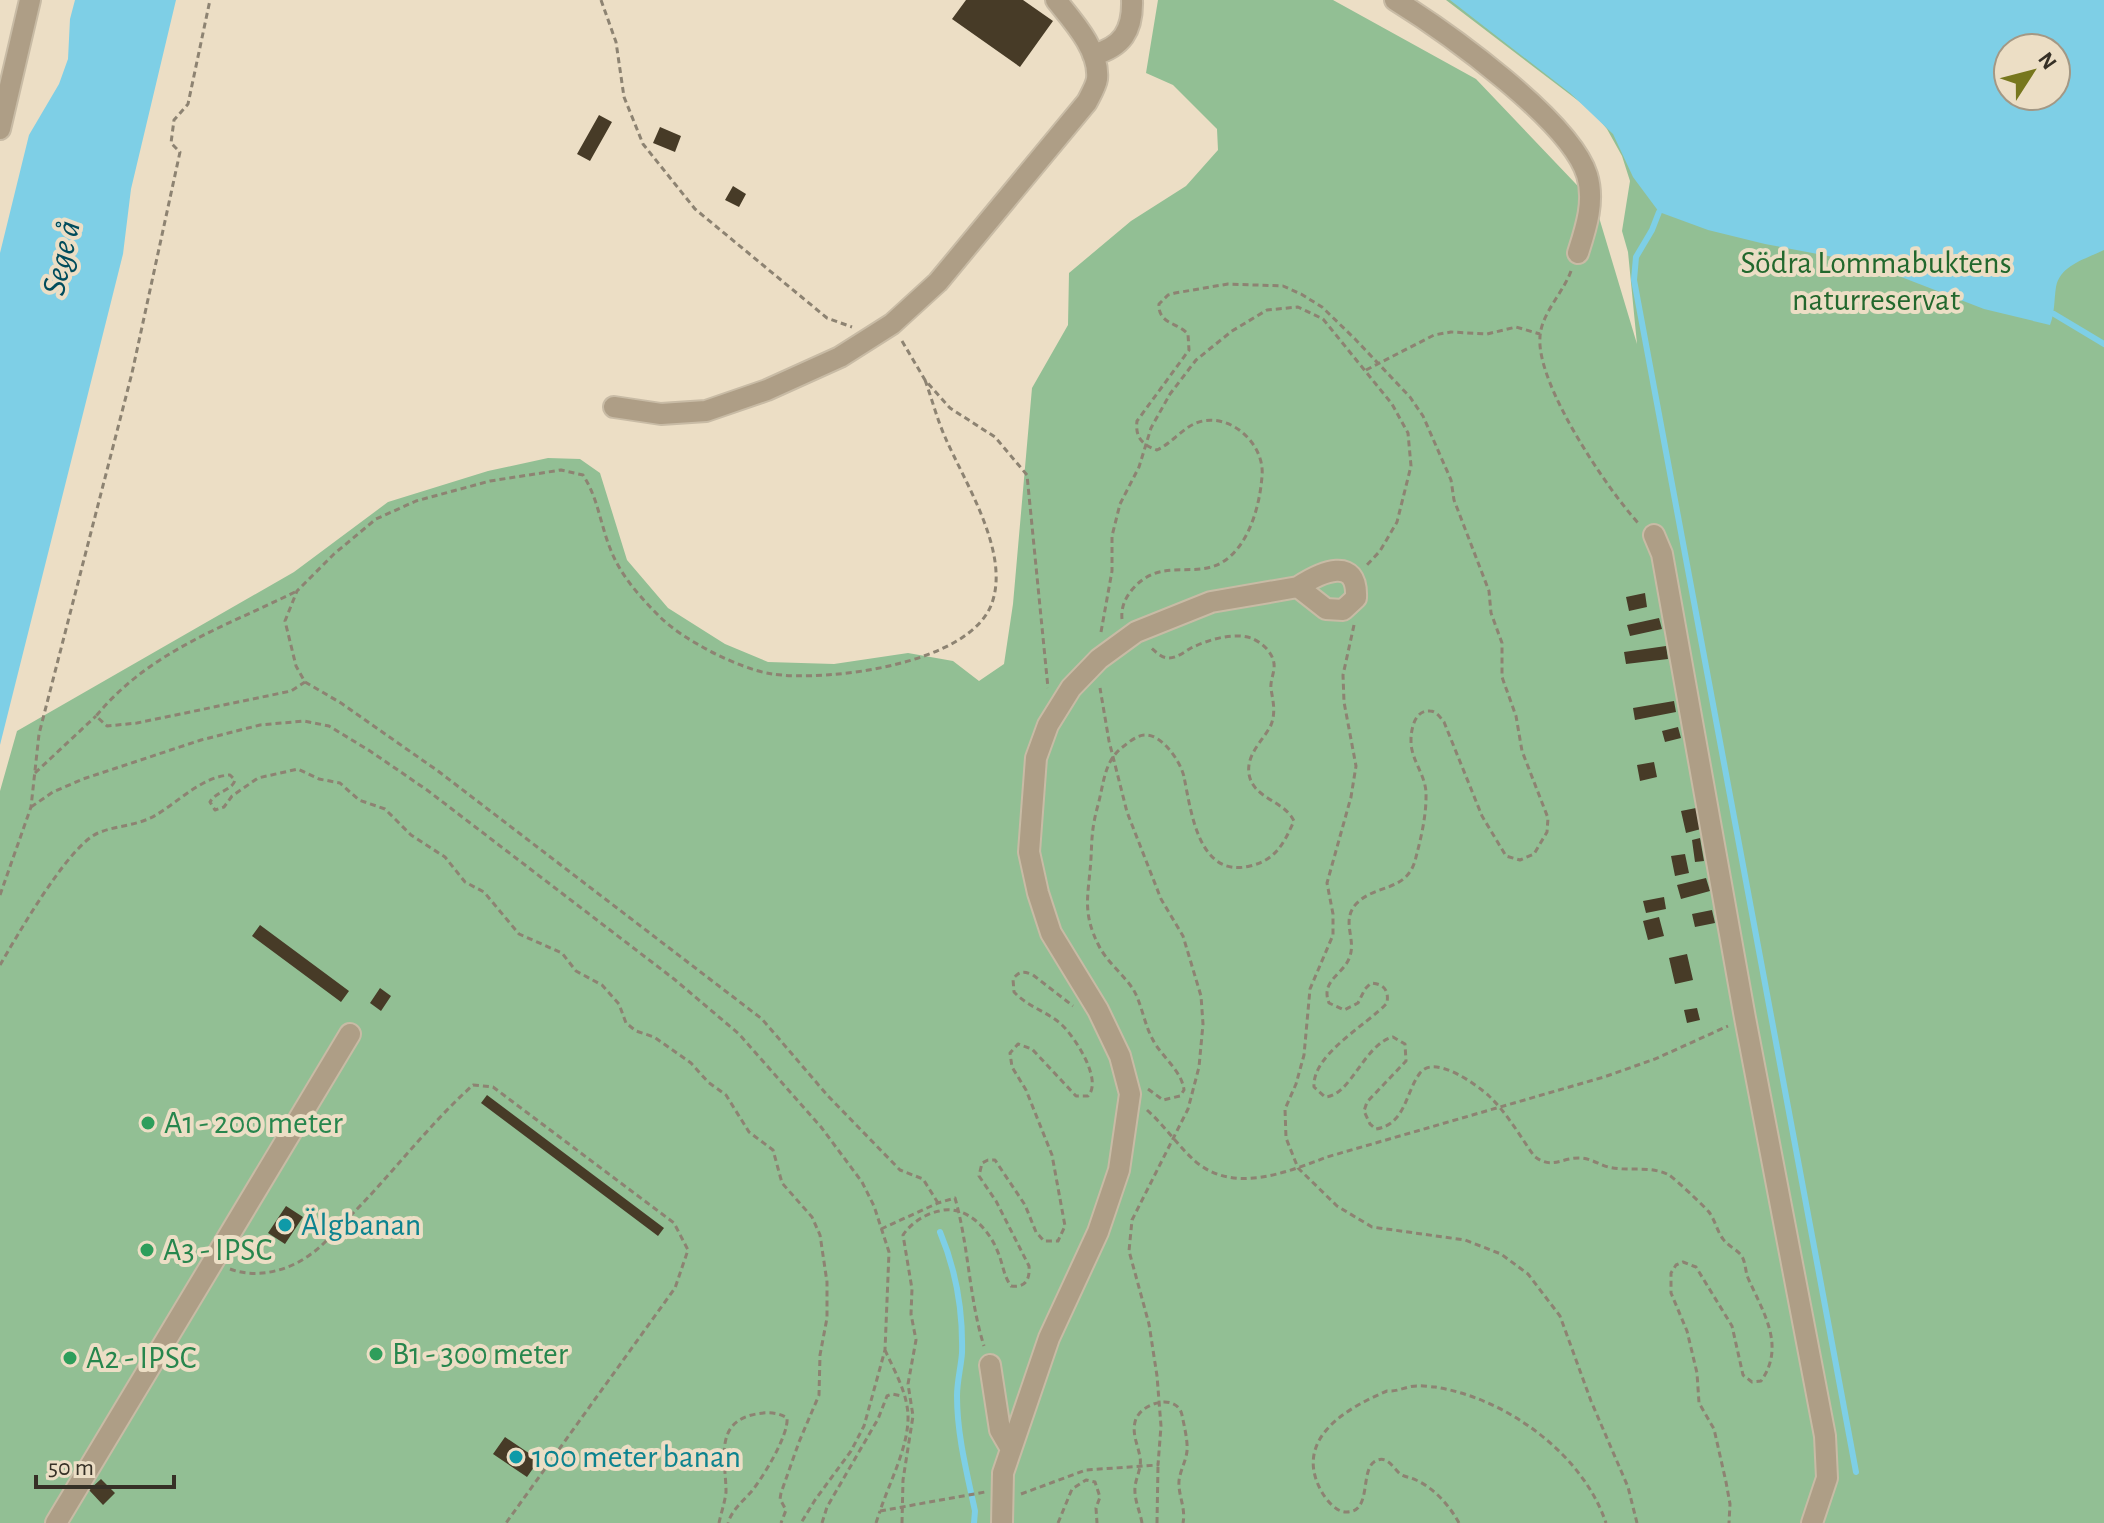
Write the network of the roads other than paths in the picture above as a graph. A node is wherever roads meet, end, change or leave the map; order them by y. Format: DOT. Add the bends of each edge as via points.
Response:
graph roads {
  1 [pos="30,0"];
  2 [pos="1056,0"];
  3 [pos="1132,0"];
  4 [pos="1395,0"];
  5 [pos="1093,55"];
  6 [pos="0,129"];
  7 [pos="1578,253"];
  8 [pos="614,407"];
  9 [pos="1654,535"];
  10 [pos="1298,587"];
  11 [pos="350,1034"];
  12 [pos="990,1365"];
  13 [pos="1011,1449"];
  14 [pos="56,1523"];
  15 [pos="1002,1523"];
  16 [pos="1812,1523"];
  1 -- 6 [label="street"];
  2 -- 5 [label="street"];
  3 -- 5 [label="street" via="1123,39 1111,50"];
  4 -- 7 [label="street" via="1473,54 1575,149 1588,177 1590,217"];
  5 -- 8 [label="street" via="1097,79 1087,102 938,282 892,324 840,357 706,411 661,414"];
  9 -- 16 [label="street" via="1662,554 1825,1436 1827,1478"];
  10 -- 10 [label="street" via="1330,570 1353,577 1357,585 1356,598 1343,610 1326,609"];
  10 -- 13 [label="street" via="1211,602 1136,632 1071,688 1048,725 1036,758 1029,852 1038,893 1051,933 1098,1010 1125,1068 1130,1094 1119,1170 1049,1338"];
  11 -- 14 [label="street"];
  12 -- 13 [label="street" via="1000,1430"];
  13 -- 15 [label="street" via="994,1493"];
}
